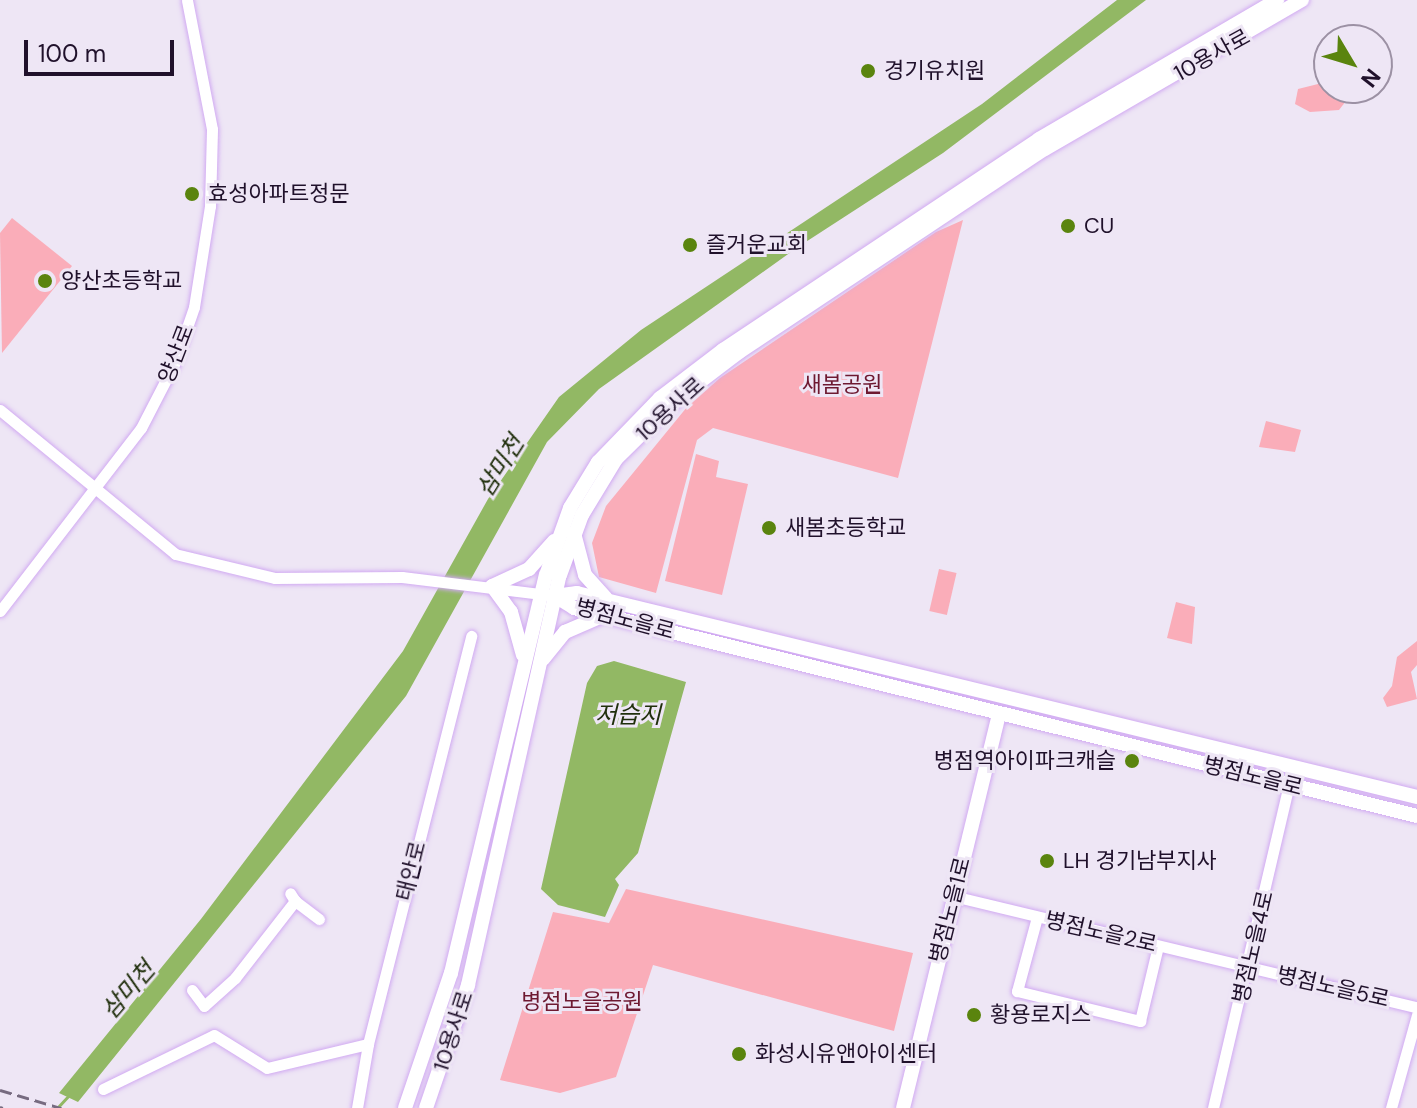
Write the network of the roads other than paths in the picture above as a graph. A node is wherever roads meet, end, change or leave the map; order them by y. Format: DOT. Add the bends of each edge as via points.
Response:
graph roads {
  1 [pos="187,0"];
  2 [pos="1277,0"];
  3 [pos="1302,0"];
  4 [pos="0,410"];
  5 [pos="95,489"];
  6 [pos="566,536"];
  7 [pos="492,586"];
  8 [pos="548,595"];
  9 [pos="607,608"];
  10 [pos="0,611"];
  11 [pos="471,636"];
  12 [pos="524,659"];
  13 [pos="540,662"];
  14 [pos="936,677"];
  15 [pos="931,696"];
  16 [pos="1070,710"];
  17 [pos="999,713"];
  18 [pos="1064,729"];
  19 [pos="1240,753"];
  20 [pos="1234,771"];
  21 [pos="1356,782"];
  22 [pos="1289,785"];
  23 [pos="1417,797"];
  24 [pos="1349,800"];
  25 [pos="1417,816"];
  26 [pos="953,896"];
  27 [pos="1037,917"];
  28 [pos="319,919"];
  29 [pos="1158,946"];
  30 [pos="1249,967"];
  31 [pos="192,990"];
  32 [pos="1417,1007"];
  33 [pos="1417,1015"];
  34 [pos="368,1044"];
  35 [pos="103,1089"];
  36 [pos="357,1108"];
  37 [pos="405,1108"];
  38 [pos="426,1108"];
  39 [pos="903,1108"];
  40 [pos="1213,1108"];
  41 [pos="1391,1108"];
  1 -- 5 [label="street, 양산로" via="212,129 210,206 197,295 159,396"];
  2 -- 6 [label="street, 10용사로" via="1039,139 686,377 612,444 579,491"];
  3 -- 6 [label="street, 10용사로" via="1045,149 702,378 616,459"];
  4 -- 5 [label="street"];
  5 -- 7 [label="street" via="175,554 275,578 402,577"];
  5 -- 10 [label="street, 양산로"];
  6 -- 7 [label="street" via="529,569"];
  6 -- 8 [label="street, 10용사로"];
  6 -- 9 [label="street"];
  7 -- 8 [label="street"];
  7 -- 12 [label="street" via="517,626"];
  8 -- 9 [label="street, 병점노을로" via="574,608"];
  8 -- 12 [label="street, 10용사로"];
  8 -- 13 [label="street, 10용사로"];
  9 -- 13 [label="street" via="569,629"];
  9 -- 14 [label="street, 병점노을로"];
  9 -- 15 [label="street, 병점노을로"];
  11 -- 34 [label="street, 태안로"];
  12 -- 37 [label="street, 10용사로" via="447,988"];
  13 -- 38 [label="street, 10용사로" via="465,998"];
  14 -- 15 [label="street" via="938,692"];
  14 -- 16 [label="street, 병점노을로"];
  15 -- 17 [label="street, 병점노을로"];
  16 -- 18 [label="street"];
  16 -- 19 [label="street, 병점노을로"];
  17 -- 18 [label="street, 병점노을로"];
  17 -- 26 [label="street, 병점노을1로"];
  18 -- 20 [label="street, 병점노을로"];
  19 -- 20 [label="street" via="1240,767"];
  19 -- 21 [label="street, 병점노을로"];
  20 -- 22 [label="street, 병점노을로"];
  21 -- 23 [label="street, 병점노을로"];
  21 -- 24 [label="street" via="1348,787"];
  22 -- 24 [label="street, 병점노을로"];
  22 -- 30 [label="street, 병점노을4로"];
  24 -- 25 [label="street, 병점노을로"];
  26 -- 27 [label="street, 병점노을2로"];
  26 -- 39 [label="street, 병점노을1로"];
  27 -- 29 [label="street, 병점노을2로"];
  27 -- 29 [label="street" via="1017,991 1140,1021"];
  28 -- 31 [label="street" via="293,897 235,978 204,1006"];
  29 -- 30 [label="street, 병점노을2로"];
  30 -- 32 [label="street, 병점노을5로"];
  30 -- 40 [label="street, 병점노을4로"];
  33 -- 41 [label="street, 병점노을5로"];
  34 -- 35 [label="street" via="267,1068 214,1035"];
  34 -- 36 [label="street, 태안로"];
}
